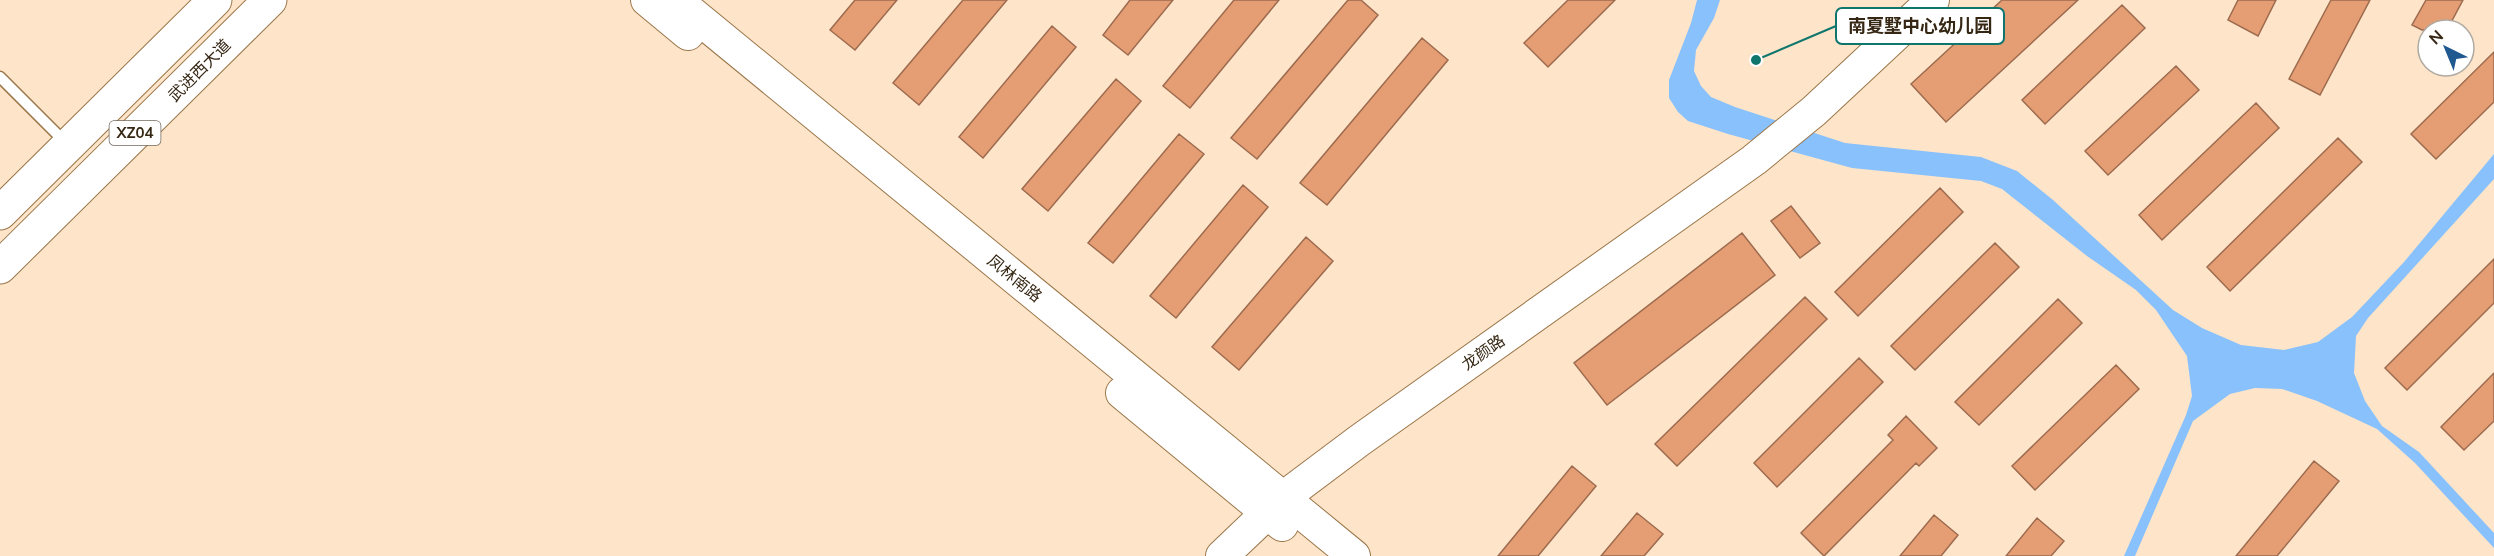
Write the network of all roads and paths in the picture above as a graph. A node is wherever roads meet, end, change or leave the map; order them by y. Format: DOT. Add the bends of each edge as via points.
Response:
graph roads {
  1 [pos="215,0"];
  2 [pos="270,0"];
  3 [pos="647,0"];
  4 [pos="676,0"];
  5 [pos="1933,0"];
  6 [pos="0,77"];
  7 [pos="68,145"];
  8 [pos="0,213"];
  9 [pos="0,267"];
  10 [pos="1275,505"];
  11 [pos="1222,556"];
  12 [pos="1320,556"];
  13 [pos="1354,556"];
  1 -- 7 [label="main road, XZ04"];
  2 -- 9 [label="main road, 武进西大道 / XZ04"];
  3 -- 10 [label="main road, 凤林南路"];
  4 -- 10 [label="main road, 凤林南路"];
  5 -- 10 [label="main road, 龙颜路" via="1814,111 1754,160 1360,440"];
  6 -- 7 [label="lane"];
  7 -- 8 [label="main road, XZ04"];
  10 -- 11 [label="main road, 龙颜路"];
  10 -- 12 [label="main road, 凤林南路"];
  10 -- 13 [label="main road, 凤林南路"];
}
